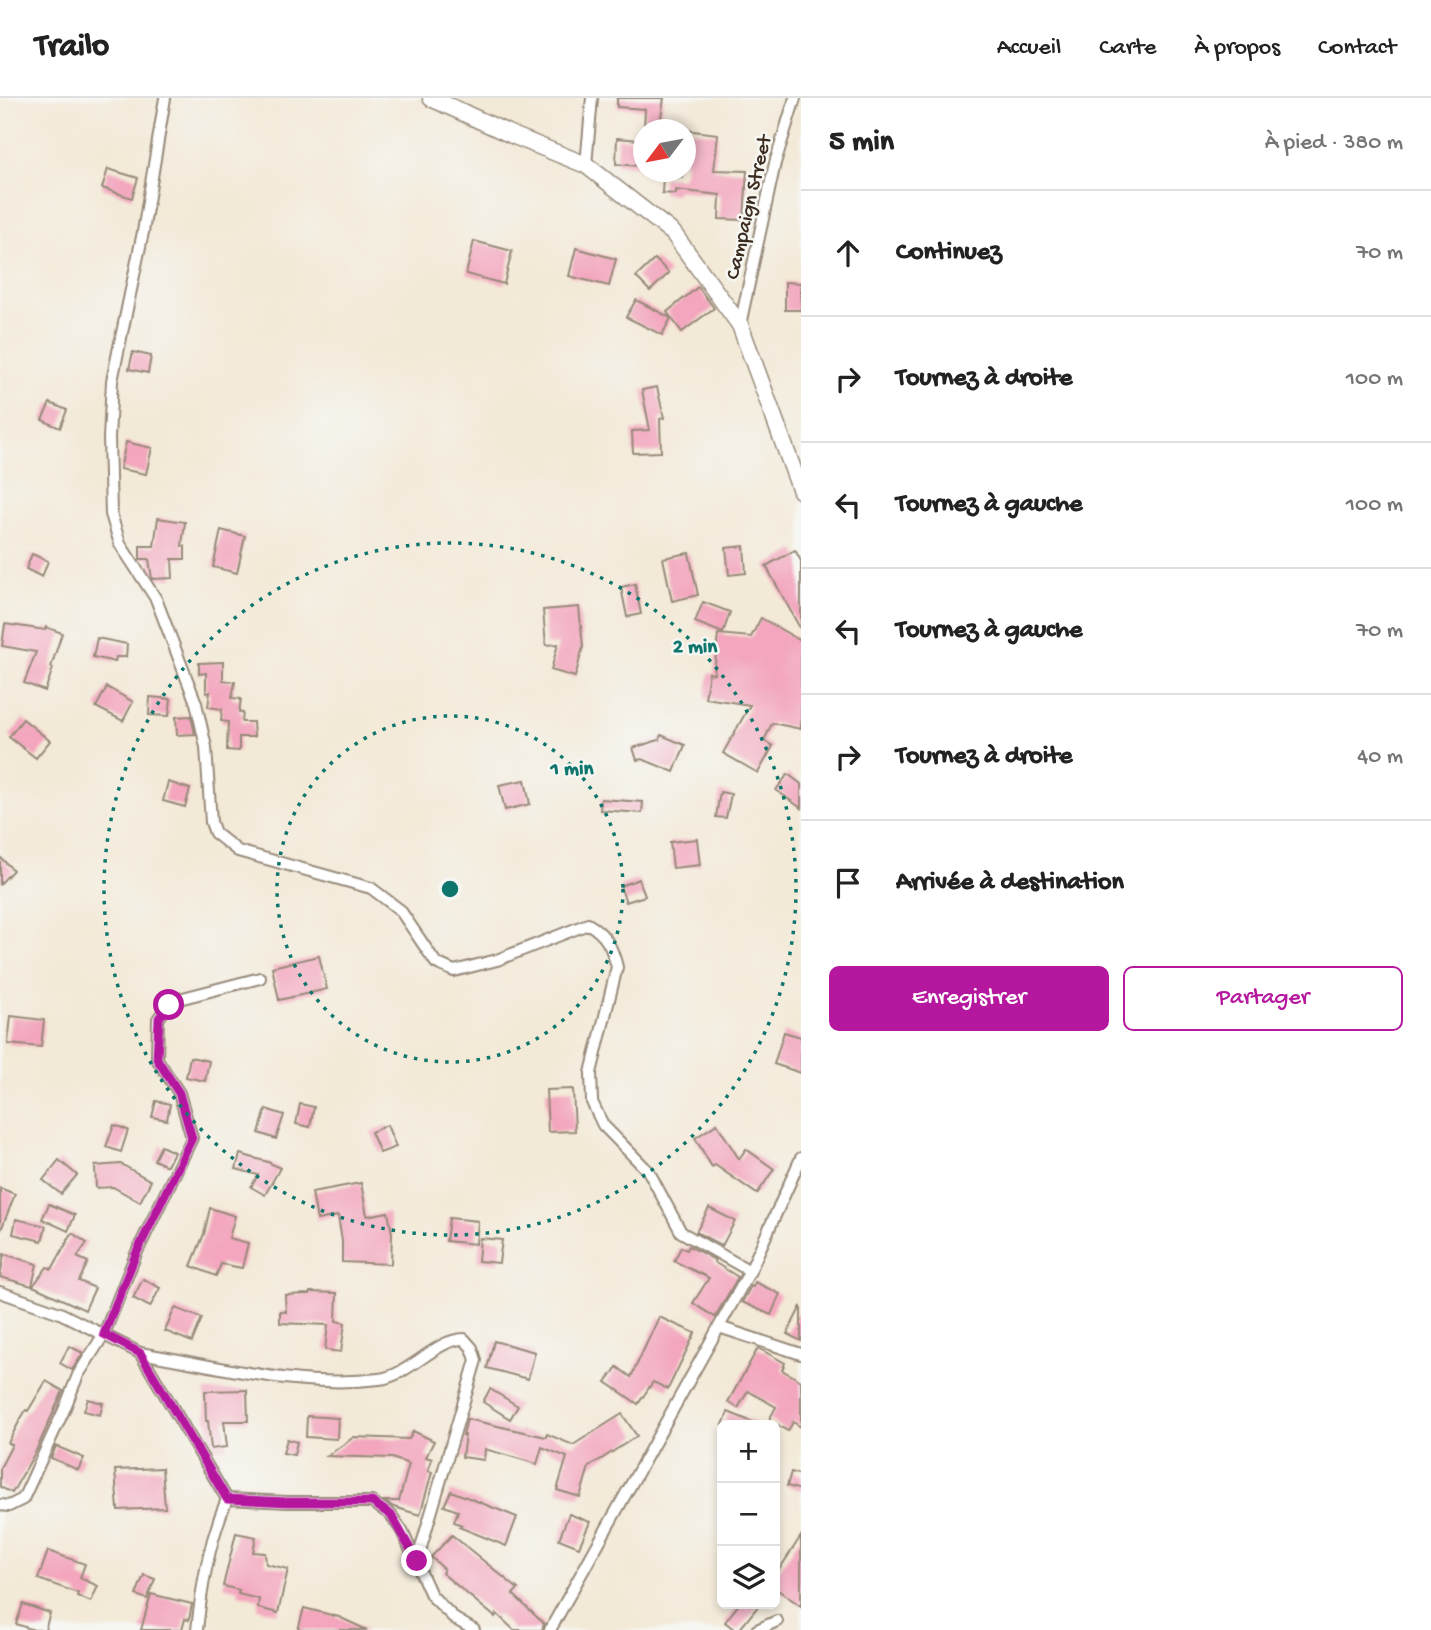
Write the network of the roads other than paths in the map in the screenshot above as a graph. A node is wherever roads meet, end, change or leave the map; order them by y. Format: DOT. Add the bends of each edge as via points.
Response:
graph roads {
  1 [pos="165,98"];
  2 [pos="431,98"];
  3 [pos="592,98"];
  4 [pos="795,98"];
  5 [pos="586,165"];
  6 [pos="740,325"];
  7 [pos="801,491"];
  8 [pos="260,978"];
  9 [pos="801,1158"];
  10 [pos="750,1271"];
  11 [pos="0,1292"];
  12 [pos="719,1327"];
  13 [pos="104,1334"];
  14 [pos="140,1353"];
  15 [pos="801,1354"];
  16 [pos="227,1499"];
  17 [pos="0,1505"];
  18 [pos="417,1561"];
  19 [pos="777,1621"];
  20 [pos="197,1630"];
  21 [pos="474,1630"];
  22 [pos="550,1630"];
  23 [pos="757,1630"];
  1 -- 10 [label="street" via="112,381 108,438 111,514 120,544 156,599 196,703 206,747 215,833 237,851 371,888 400,910 436,963 454,971 497,960 588,924 601,931 613,949 617,967 591,1073 592,1102 603,1125 649,1172 681,1232"];
  2 -- 5 [label="street"];
  3 -- 5 [label="street"];
  4 -- 6 [label="street, Campaign Street" via="775,163"];
  5 -- 6 [label="street" via="673,233"];
  6 -- 7 [label="street"];
  8 -- 13 [label="street" via="180,999 159,1018 157,1059 179,1093 192,1138 136,1254"];
  9 -- 10 [label="street"];
  10 -- 12 [label="street"];
  11 -- 13 [label="street"];
  12 -- 15 [label="street"];
  12 -- 22 [label="street"];
  13 -- 14 [label="street"];
  13 -- 17 [label="street" via="78,1375 23,1499"];
  14 -- 16 [label="street"];
  14 -- 18 [label="street" via="317,1382 382,1379 452,1339 464,1339 475,1360"];
  16 -- 18 [label="street" via="372,1502 391,1515"];
  16 -- 20 [label="street" via="202,1578"];
  18 -- 21 [label="street" via="431,1595"];
  19 -- 23 [label="street"];
}
